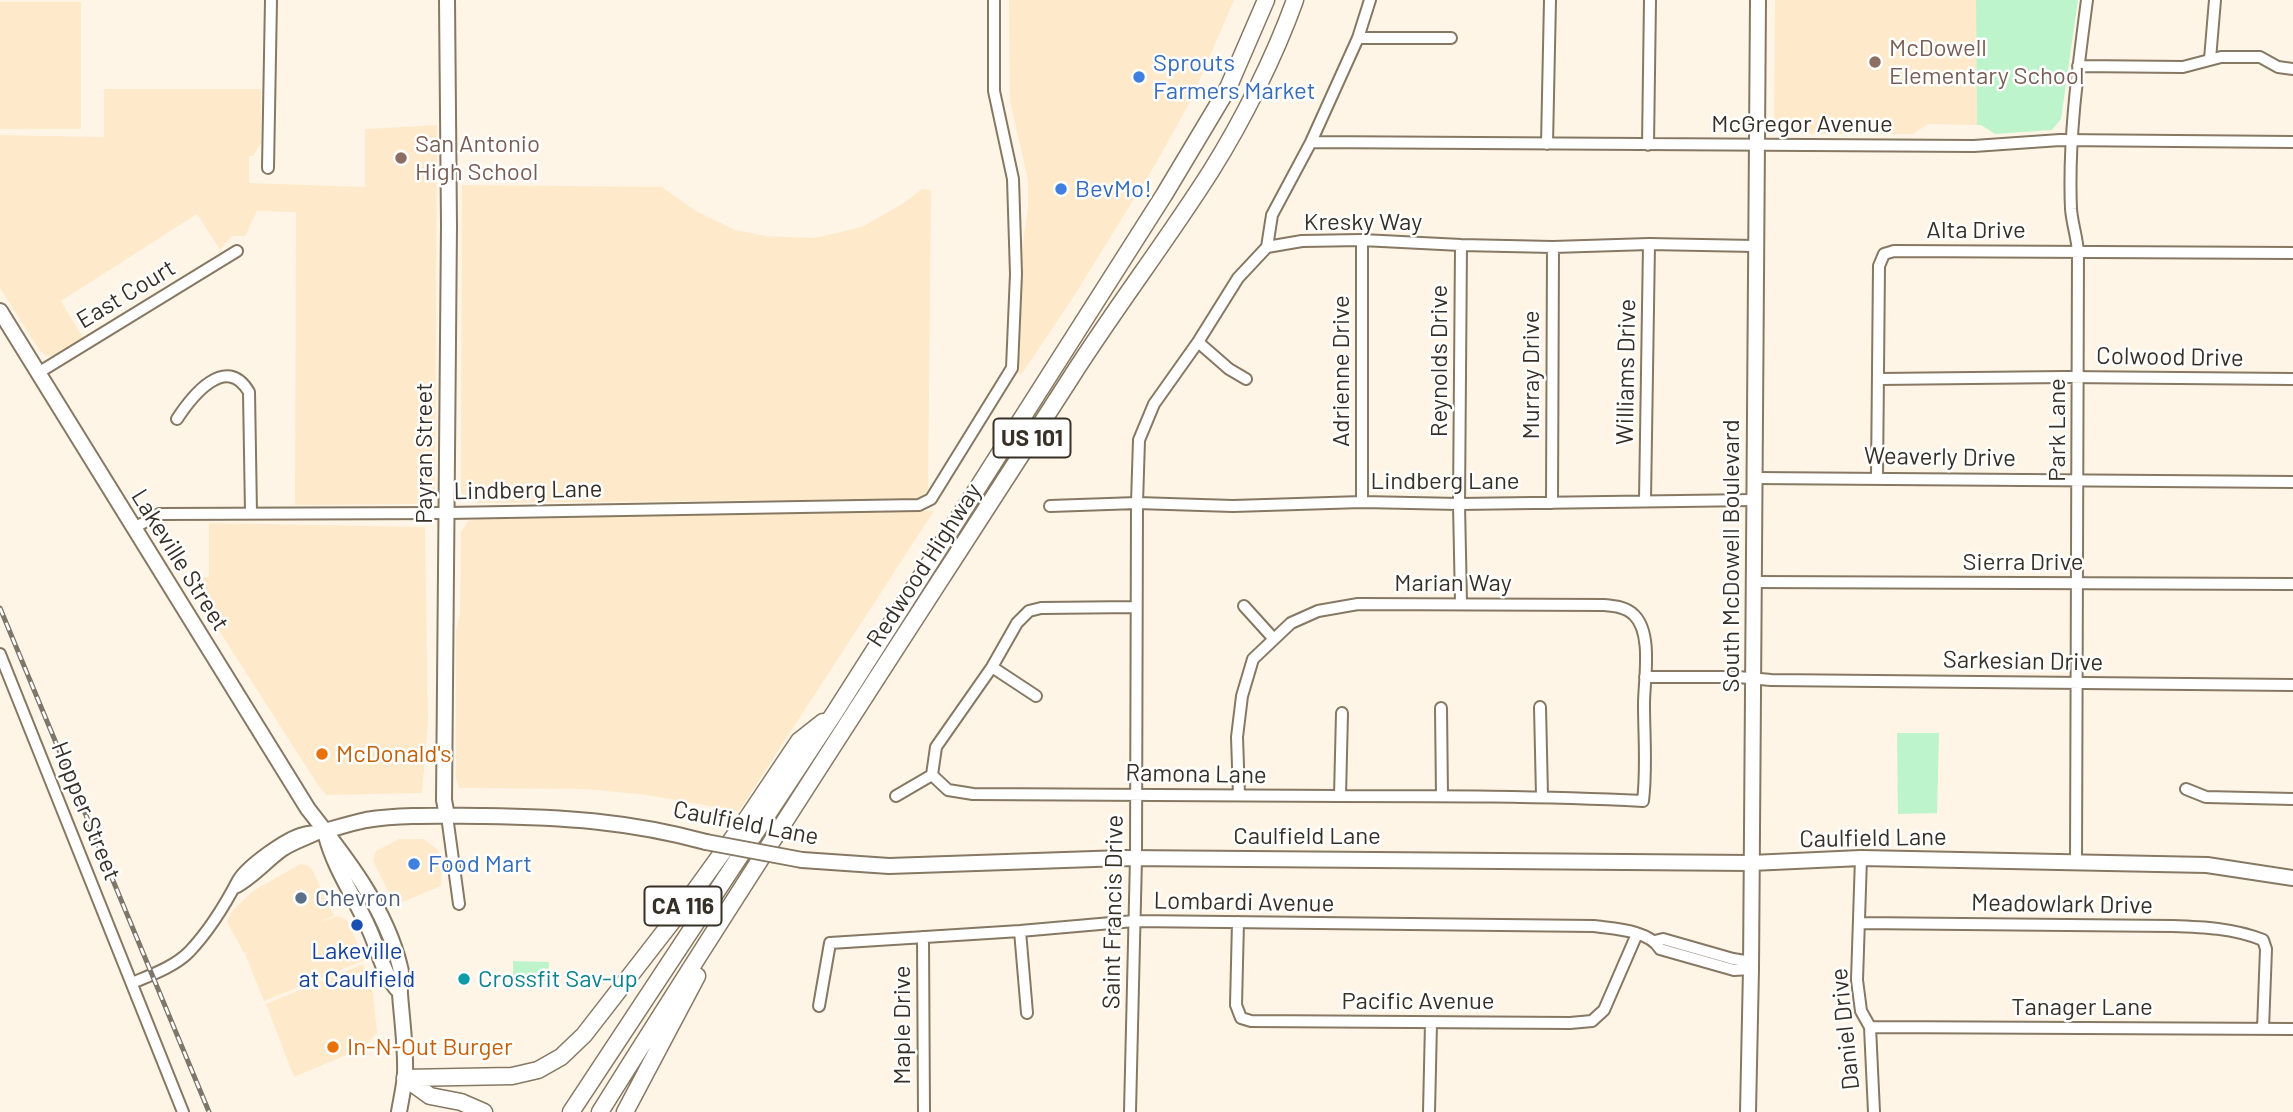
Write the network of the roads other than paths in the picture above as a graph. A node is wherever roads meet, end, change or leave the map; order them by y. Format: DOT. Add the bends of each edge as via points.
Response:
graph roads {
  1 [pos="271,0"];
  2 [pos="447,0"];
  3 [pos="994,0"];
  4 [pos="1266,0"];
  5 [pos="1295,0"];
  6 [pos="1370,0"];
  7 [pos="1550,0"];
  8 [pos="1650,0"];
  9 [pos="1758,0"];
  10 [pos="2087,0"];
  11 [pos="2215,0"];
  12 [pos="1358,38"];
  13 [pos="1451,38"];
  14 [pos="2210,59"];
  15 [pos="2078,66"];
  16 [pos="2293,69"];
  17 [pos="2072,140"];
  18 [pos="1311,142"];
  19 [pos="2293,142"];
  20 [pos="1547,144"];
  21 [pos="1757,144"];
  22 [pos="1648,145"];
  23 [pos="268,168"];
  24 [pos="1362,240"];
  25 [pos="1649,244"];
  26 [pos="1461,245"];
  27 [pos="1755,246"];
  28 [pos="1267,247"];
  29 [pos="1553,247"];
  30 [pos="237,251"];
  31 [pos="2078,252"];
  32 [pos="2293,253"];
  33 [pos="0,311"];
  34 [pos="1198,342"];
  35 [pos="38,373"];
  36 [pos="2078,377"];
  37 [pos="1245,379"];
  38 [pos="1879,379"];
  39 [pos="2293,379"];
  40 [pos="177,419"];
  41 [pos="1877,477"];
  42 [pos="1754,478"];
  43 [pos="2078,480"];
  44 [pos="2293,482"];
  45 [pos="1645,500"];
  46 [pos="1754,500"];
  47 [pos="1362,502"];
  48 [pos="1137,503"];
  49 [pos="1552,503"];
  50 [pos="1459,504"];
  51 [pos="1050,506"];
  52 [pos="251,513"];
  53 [pos="447,513"];
  54 [pos="134,528"];
  55 [pos="1753,582"];
  56 [pos="2078,583"];
  57 [pos="2293,584"];
  58 [pos="1461,603"];
  59 [pos="1244,606"];
  60 [pos="1136,607"];
  61 [pos="1273,638"];
  62 [pos="0,654"];
  63 [pos="992,667"];
  64 [pos="1645,677"];
  65 [pos="1753,677"];
  66 [pos="2077,683"];
  67 [pos="2293,685"];
  68 [pos="1036,696"];
  69 [pos="1541,707"];
  70 [pos="1441,708"];
  71 [pos="835,712"];
  72 [pos="1342,713"];
  73 [pos="932,775"];
  74 [pos="2186,789"];
  75 [pos="1136,794"];
  76 [pos="1239,795"];
  77 [pos="896,796"];
  78 [pos="1340,796"];
  79 [pos="1442,796"];
  80 [pos="1542,796"];
  81 [pos="2293,799"];
  82 [pos="447,816"];
  83 [pos="325,831"];
  84 [pos="1136,858"];
  85 [pos="1861,858"];
  86 [pos="2076,862"];
  87 [pos="1751,863"];
  88 [pos="753,868"];
  89 [pos="2293,878"];
  90 [pos="459,904"];
  91 [pos="1134,921"];
  92 [pos="1238,922"];
  93 [pos="1859,923"];
  94 [pos="1020,931"];
  95 [pos="1637,934"];
  96 [pos="923,937"];
  97 [pos="1751,966"];
  98 [pos="132,983"];
  99 [pos="819,1006"];
  100 [pos="1027,1013"];
  101 [pos="1431,1023"];
  102 [pos="1870,1027"];
  103 [pos="2263,1029"];
  104 [pos="2293,1029"];
  105 [pos="405,1078"];
  106 [pos="183,1112"];
  107 [pos="399,1112"];
  108 [pos="484,1112"];
  109 [pos="571,1112"];
  110 [pos="600,1112"];
  111 [pos="625,1112"];
  112 [pos="924,1112"];
  113 [pos="1130,1112"];
  114 [pos="1429,1112"];
  115 [pos="1748,1112"];
  116 [pos="1874,1112"];
  1 -- 23 [label="street"];
  2 -- 53 [label="main road, Payran Street"];
  3 -- 53 [label="street, Lindberg Lane" via="993,91 1013,179 1016,274 1012,368 931,499 919,505"];
  4 -- 71 [label="highway, Redwood Highway / US 101" via="1228,88 1164,195"];
  5 -- 88 [label="highway, Redwood Highway / US 101" via="1250,101 1211,170 1100,330"];
  6 -- 12 [label="street"];
  7 -- 20 [label="street"];
  8 -- 22 [label="street"];
  9 -- 21 [label="main road, South McDowell Boulevard"];
  10 -- 15 [label="street, Park Lane"];
  11 -- 14 [label="street"];
  12 -- 13 [label="street"];
  12 -- 18 [label="street"];
  14 -- 15 [label="street" via="2183,67"];
  14 -- 16 [label="street" via="2259,57"];
  15 -- 17 [label="street, Park Lane"];
  17 -- 19 [label="street, McGregor Avenue"];
  17 -- 21 [label="street, McGregor Avenue" via="1973,146"];
  17 -- 31 [label="street, Park Lane" via="2071,213"];
  18 -- 20 [label="street, McGregor Avenue"];
  18 -- 28 [label="street" via="1272,215"];
  20 -- 22 [label="street, McGregor Avenue"];
  21 -- 22 [label="street, McGregor Avenue"];
  21 -- 27 [label="main road, South McDowell Boulevard"];
  24 -- 26 [label="street, Kresky Way"];
  24 -- 28 [label="street, Kresky Way"];
  24 -- 47 [label="street, Adrienne Drive"];
  25 -- 27 [label="street, Kresky Way"];
  25 -- 29 [label="street, Kresky Way"];
  25 -- 45 [label="street, Williams Drive"];
  26 -- 29 [label="street, Kresky Way"];
  26 -- 50 [label="street, Reynolds Drive"];
  27 -- 42 [label="main road, South McDowell Boulevard"];
  28 -- 34 [label="street" via="1238,278"];
  29 -- 49 [label="street, Murray Drive"];
  30 -- 35 [label="street, East Court"];
  31 -- 32 [label="street, Alta Drive"];
  31 -- 36 [label="street, Park Lane"];
  31 -- 38 [label="street, Alta Drive" via="1884,254 1879,266"];
  33 -- 35 [label="main road, Lakeville Street"];
  34 -- 37 [label="street"];
  34 -- 48 [label="street" via="1154,404 1139,440"];
  35 -- 54 [label="main road, Lakeville Street"];
  36 -- 38 [label="street, Colwood Drive"];
  36 -- 39 [label="street, Colwood Drive"];
  36 -- 43 [label="street, Park Lane"];
  38 -- 41 [label="street, Alta Drive"];
  40 -- 52 [label="street" via="191,398 218,377 229,376 244,384 249,392"];
  41 -- 42 [label="street, Weaverly Drive"];
  41 -- 43 [label="street, Weaverly Drive"];
  42 -- 46 [label="main road, South McDowell Boulevard"];
  43 -- 44 [label="street, Weaverly Drive"];
  43 -- 56 [label="street, Park Lane"];
  45 -- 46 [label="street, Lindberg Lane"];
  45 -- 49 [label="street, Lindberg Lane"];
  46 -- 55 [label="main road, South McDowell Boulevard"];
  47 -- 48 [label="street, Lindberg Lane"];
  47 -- 50 [label="street, Lindberg Lane"];
  48 -- 51 [label="street, Lindberg Lane"];
  48 -- 60 [label="street, Saint Francis Drive"];
  49 -- 50 [label="street, Lindberg Lane"];
  50 -- 58 [label="street, Reynolds Drive"];
  52 -- 53 [label="street, Lindberg Lane"];
  52 -- 54 [label="street, Lindberg Lane" via="159,514"];
  53 -- 82 [label="main road, Payran Street"];
  54 -- 83 [label="main road, Lakeville Street"];
  55 -- 56 [label="street, Sierra Drive"];
  55 -- 65 [label="main road, South McDowell Boulevard"];
  56 -- 57 [label="street, Sierra Drive"];
  56 -- 66 [label="street, Park Lane"];
  58 -- 61 [label="street, Marian Way" via="1358,604 1318,611 1291,623"];
  58 -- 64 [label="street, Marian Way" via="1620,607 1635,616 1642,630"];
  59 -- 61 [label="street"];
  60 -- 63 [label="street" via="1029,611"];
  60 -- 75 [label="street, Saint Francis Drive"];
  61 -- 76 [label="street, Marian Way" via="1253,659 1242,696 1237,737"];
  62 -- 98 [label="street, Hopper Street"];
  63 -- 68 [label="street"];
  63 -- 73 [label="street" via="936,747"];
  64 -- 65 [label="street"];
  64 -- 80 [label="street, Ramona Lane" via="1643,801"];
  65 -- 66 [label="street, Sarkesian Drive"];
  65 -- 87 [label="main road, South McDowell Boulevard"];
  66 -- 67 [label="street, Sarkesian Drive"];
  66 -- 86 [label="street, Park Lane"];
  69 -- 80 [label="street"];
  70 -- 79 [label="street"];
  71 -- 105 [label="highway, CA 116" via="800,741 678,914 584,1035 561,1057 538,1070 512,1076"];
  71 -- 109 [label="highway, Redwood Highway / US 101"];
  72 -- 78 [label="street"];
  73 -- 75 [label="street, Ramona Lane" via="948,790 973,794"];
  73 -- 77 [label="street"];
  74 -- 81 [label="street" via="2206,797"];
  75 -- 76 [label="street, Ramona Lane"];
  75 -- 84 [label="street, Saint Francis Drive"];
  76 -- 78 [label="street, Ramona Lane"];
  78 -- 79 [label="street, Ramona Lane"];
  79 -- 80 [label="street, Ramona Lane"];
  82 -- 83 [label="main road, Caulfield Lane" via="369,820"];
  82 -- 84 [label="main road, Caulfield Lane, bridge" via="589,819 802,860 889,866"];
  82 -- 90 [label="street, Payran Street"];
  83 -- 98 [label="street, Caulfield Lane" via="283,851 235,888 187,954"];
  83 -- 105 [label="main road, Lakeville Street" via="338,872 369,928 390,983 400,992"];
  84 -- 87 [label="main road, Caulfield Lane"];
  84 -- 91 [label="street, Saint Francis Drive"];
  85 -- 86 [label="main road, Caulfield Lane"];
  85 -- 87 [label="main road, Caulfield Lane"];
  85 -- 93 [label="street, Daniel Drive"];
  86 -- 89 [label="main road, Caulfield Lane" via="2207,865"];
  87 -- 97 [label="main road, South McDowell Boulevard"];
  88 -- 110 [label="highway, Redwood Highway / US 101"];
  88 -- 111 [label="highway, CA 116"];
  91 -- 92 [label="street, Lombardi Avenue"];
  91 -- 94 [label="street, Lombardi Avenue"];
  91 -- 113 [label="street, Saint Francis Drive"];
  92 -- 95 [label="street, Lombardi Avenue" via="1594,926"];
  92 -- 101 [label="street, Pacific Avenue" via="1236,1005 1241,1017 1251,1021"];
  93 -- 102 [label="street, Daniel Drive" via="1857,980 1861,1011"];
  93 -- 103 [label="street, Meadowlark Drive" via="2219,928 2247,933 2263,940 2266,949"];
  94 -- 96 [label="street, Lombardi Avenue"];
  94 -- 100 [label="street"];
  95 -- 97 [label="street, Lombardi Avenue" via="1656,941 1660,949 1734,970"];
  95 -- 101 [label="street, Pacific Avenue" via="1604,1010 1592,1021"];
  96 -- 99 [label="street, Lombardi Avenue" via="830,943"];
  96 -- 112 [label="street, Maple Drive"];
  97 -- 115 [label="main road, South McDowell Boulevard"];
  98 -- 106 [label="street, Hopper Street"];
  101 -- 114 [label="street"];
  102 -- 103 [label="street, Tanager Lane"];
  102 -- 116 [label="street, Daniel Drive"];
  103 -- 104 [label="street, Tanager Lane"];
  105 -- 107 [label="main road, Lakeville Street"];
  105 -- 108 [label="highway" via="430,1096"];
}
